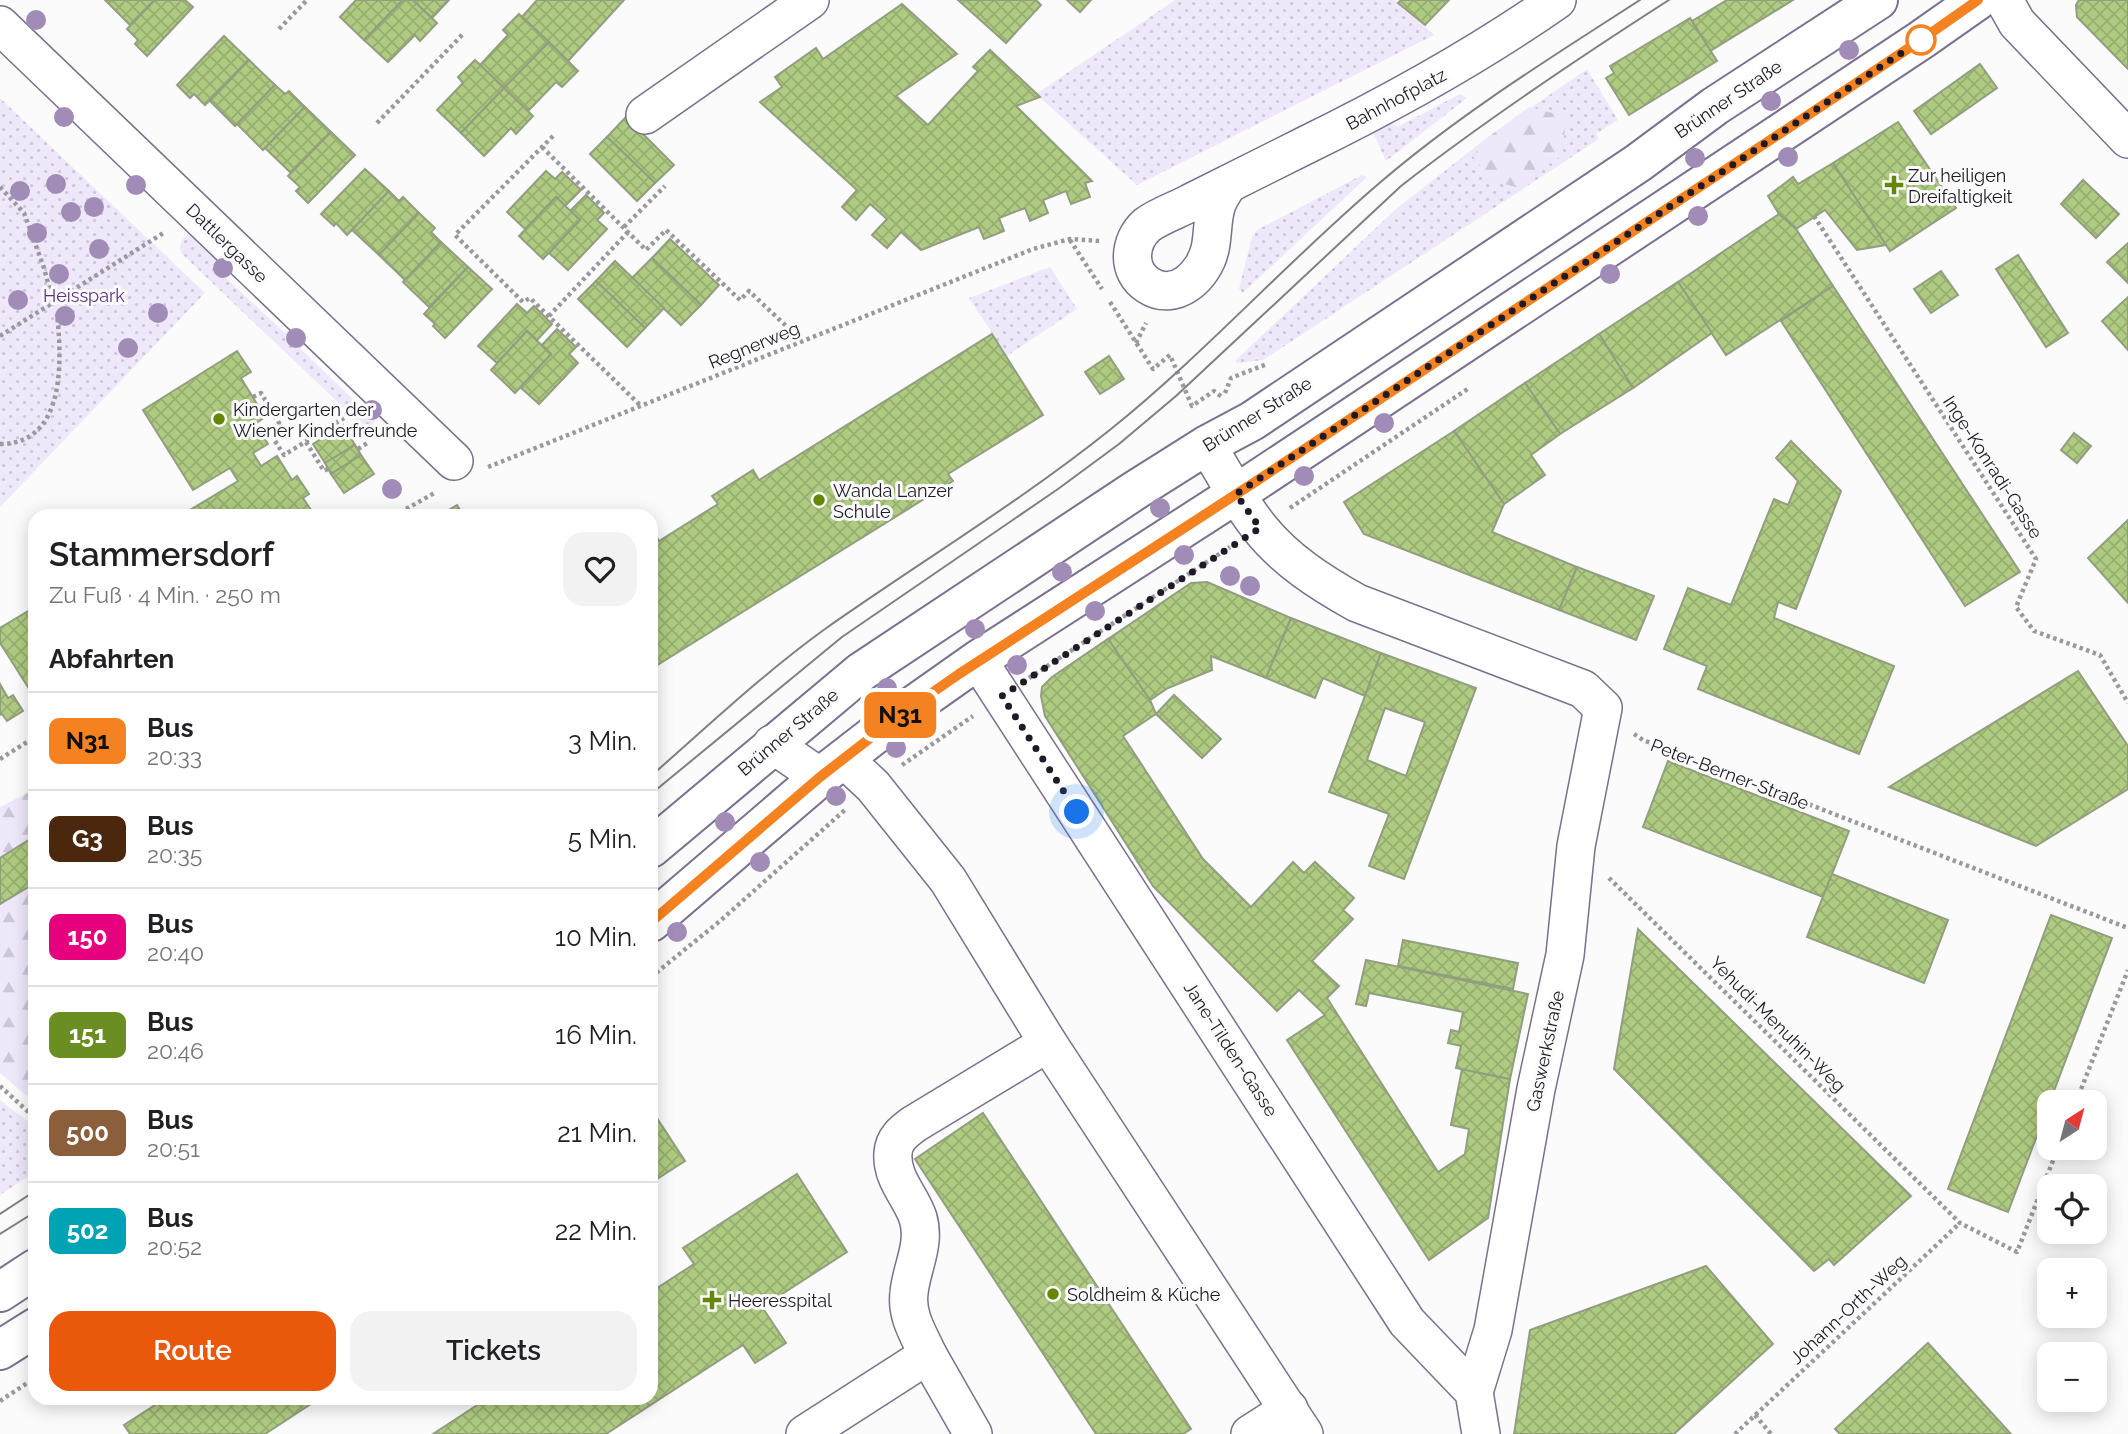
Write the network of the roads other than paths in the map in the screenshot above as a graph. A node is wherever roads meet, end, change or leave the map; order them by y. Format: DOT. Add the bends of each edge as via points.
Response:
graph roads {
  1 [pos="810,0"];
  2 [pos="1557,0"];
  3 [pos="1878,0"];
  4 [pos="1978,0"];
  5 [pos="2004,0"];
  6 [pos="0,25"];
  7 [pos="645,114"];
  8 [pos="2128,139"];
  9 [pos="1228,184"];
  10 [pos="1207,445"];
  11 [pos="458,474"];
  12 [pos="1236,494"];
  13 [pos="978,660"];
  14 [pos="772,744"];
  15 [pos="832,768"];
  16 [pos="658,842"];
  17 [pos="658,916"];
  18 [pos="1048,1043"];
  19 [pos="28,1274"];
  20 [pos="0,1292"];
  21 [pos="28,1332"];
  22 [pos="0,1350"];
  23 [pos="928,1355"];
  24 [pos="1474,1392"];
  25 [pos="1296,1422"];
  26 [pos="805,1434"];
  27 [pos="973,1434"];
  28 [pos="1250,1434"];
  29 [pos="1481,1434"];
  1 -- 7 [label="street"];
  2 -- 9 [label="street, Bahnhofplatz" via="1449,71"];
  3 -- 10 [label="main road, Brünner Straße" via="1252,421"];
  4 -- 12 [label="main road"];
  5 -- 8 [label="street" via="2017,23"];
  6 -- 11 [label="street, Dattlergasse"];
  9 -- 9 [label="street, Bahnhofplatz" via="1147,225 1134,242 1132,259 1147,285 1178,290 1198,276 1209,252 1216,207"];
  10 -- 12 [label="street"];
  10 -- 14 [label="main road, Brünner Straße" via="860,672"];
  12 -- 13 [label="main road"];
  12 -- 24 [label="street, Gaswerkstraße" via="1260,528 1297,565 1357,603 1583,689 1603,708 1576,846 1565,955 1493,1330"];
  13 -- 15 [label="main road"];
  13 -- 24 [label="street, Jane-Tilden-Gasse" via="1408,1322"];
  14 -- 15 [label="street"];
  14 -- 16 [label="main road, Brünner Straße"];
  15 -- 17 [label="main road"];
  15 -- 18 [label="street" via="873,786 948,880"];
  18 -- 23 [label="street" via="898,1136 894,1171 919,1220 918,1256 908,1294 911,1319"];
  18 -- 25 [label="street"];
  19 -- 20 [label="main road"];
  21 -- 22 [label="main road"];
  23 -- 26 [label="street"];
  23 -- 27 [label="street"];
  24 -- 29 [label="street"];
  25 -- 28 [label="street"];
}
